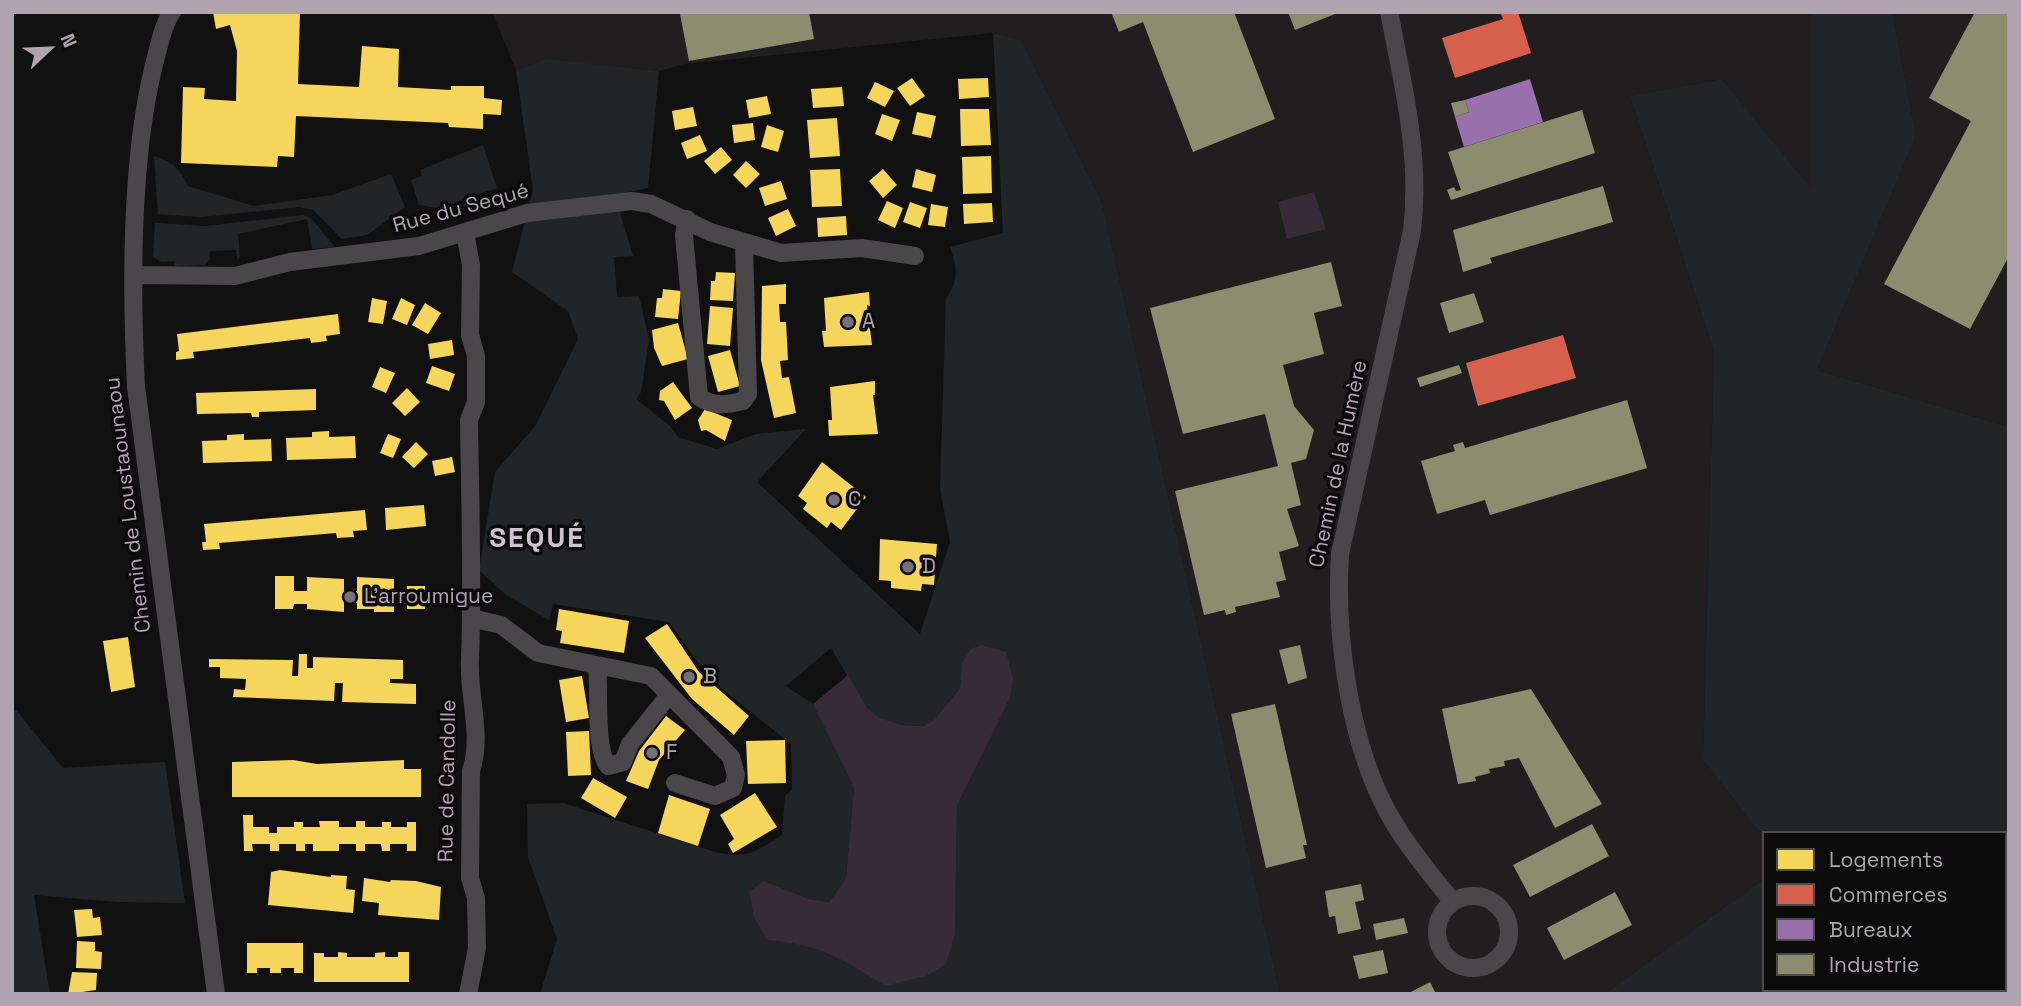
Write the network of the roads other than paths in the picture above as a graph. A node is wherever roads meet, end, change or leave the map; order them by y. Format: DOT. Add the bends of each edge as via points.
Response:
graph roads {
  1 [pos="172,12"];
  2 [pos="1389,12"];
  3 [pos="687,219"];
  4 [pos="465,233"];
  5 [pos="744,244"];
  6 [pos="915,256"];
  7 [pos="135,275"];
  8 [pos="471,618"];
  9 [pos="597,666"];
  10 [pos="669,695"];
  11 [pos="675,783"];
  12 [pos="1453,902"];
  13 [pos="216,994"];
  14 [pos="468,994"];
  1 -- 7 [label="street, Chemin de Loustaounaou" via="156,56 143,121"];
  2 -- 12 [label="street, Chemin de la Humère" via="1415,153 1415,201 1340,554 1337,608 1349,688 1371,775 1393,821"];
  3 -- 4 [label="street, Rue du Sequé" via="632,201 527,213"];
  3 -- 5 [label="street, Rue du Sequé"];
  3 -- 5 [label="street" via="684,235 699,397 708,403 743,401 748,394"];
  4 -- 7 [label="street, Rue du Sequé" via="419,246 289,262 235,276"];
  4 -- 8 [label="street, Rue de Candolle" via="471,265 470,335 476,356 476,402 469,419"];
  5 -- 6 [label="street, Rue du Sequé" via="781,253 862,248"];
  7 -- 13 [label="street, Chemin de Loustaounaou" via="136,387"];
  8 -- 9 [label="street" via="501,625 538,653"];
  8 -- 14 [label="street, Rue de Candolle" via="475,757 470,878 476,898 477,948"];
  9 -- 10 [label="street" via="643,672"];
  9 -- 10 [label="street" via="599,740 608,766 623,761 630,744"];
  10 -- 11 [label="street" via="721,743 736,775 733,788 715,796"];
  12 -- 12 [label="street" via="1439,921 1441,947 1462,966 1489,964 1508,942 1506,918 1489,900 1477,896"];
}
